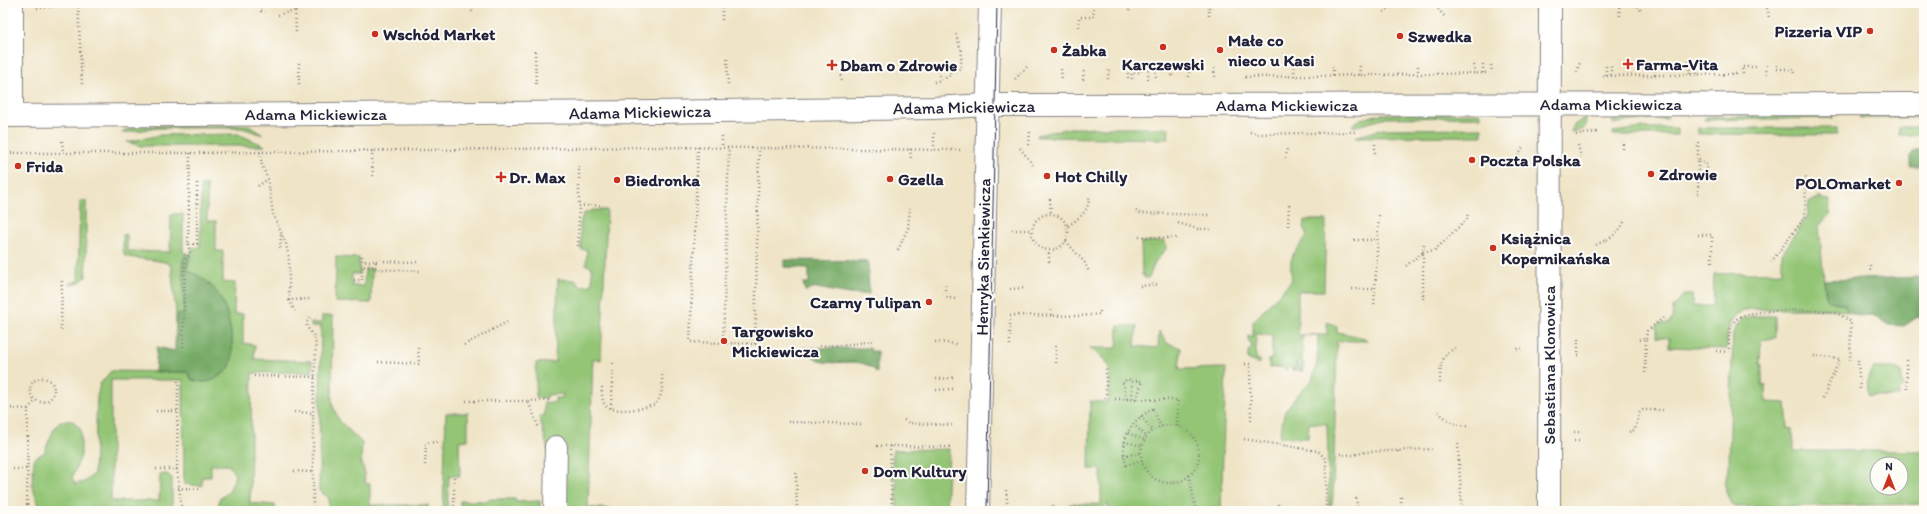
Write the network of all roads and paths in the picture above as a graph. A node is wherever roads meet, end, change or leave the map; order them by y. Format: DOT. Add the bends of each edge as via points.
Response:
graph roads {
  1 [pos="260,3"];
  2 [pos="295,3"];
  3 [pos="319,3"];
  4 [pos="472,3"];
  5 [pos="722,3"];
  6 [pos="990,3"];
  7 [pos="1094,3"];
  8 [pos="1131,3"];
  9 [pos="1209,3"];
  10 [pos="1419,3"];
  11 [pos="1433,3"];
  12 [pos="1550,3"];
  13 [pos="1619,3"];
  14 [pos="1635,3"];
  15 [pos="1763,3"];
  16 [pos="78,4"];
  17 [pos="12,6"];
  18 [pos="295,9"];
  19 [pos="1129,11"];
  20 [pos="265,12"];
  21 [pos="1384,12"];
  22 [pos="1642,12"];
  23 [pos="278,15"];
  24 [pos="472,15"];
  25 [pos="1445,17"];
  26 [pos="1209,18"];
  27 [pos="1620,18"];
  28 [pos="1769,18"];
  29 [pos="722,21"];
  30 [pos="1079,27"];
  31 [pos="296,32"];
  32 [pos="956,34"];
  33 [pos="961,50"];
  34 [pos="535,51"];
  35 [pos="727,59"];
  36 [pos="1689,61"];
  37 [pos="1696,61"];
  38 [pos="1484,62"];
  39 [pos="299,63"];
  40 [pos="1580,63"];
  41 [pos="946,65"];
  42 [pos="1474,65"];
  43 [pos="1491,65"];
  44 [pos="1757,65"];
  45 [pos="1767,65"];
  46 [pos="1777,65"];
  47 [pos="1027,66"];
  48 [pos="1294,66"];
  49 [pos="1333,66"];
  50 [pos="1360,66"];
  51 [pos="1418,66"];
  52 [pos="1606,66"];
  53 [pos="1611,66"];
  54 [pos="1654,66"];
  55 [pos="938,68"];
  56 [pos="961,68"];
  57 [pos="1084,68"];
  58 [pos="1142,68"];
  59 [pos="1149,68"];
  60 [pos="1155,68"];
  61 [pos="1161,68"];
  62 [pos="1189,68"];
  63 [pos="1214,68"];
  64 [pos="1061,69"];
  65 [pos="1109,69"];
  66 [pos="1128,69"];
  67 [pos="841,71"];
  68 [pos="1475,73"];
  69 [pos="1483,73"];
  70 [pos="1577,73"];
  71 [pos="952,74"];
  72 [pos="1418,74"];
  73 [pos="1697,74"];
  74 [pos="1738,74"];
  75 [pos="1743,74"];
  76 [pos="1766,74"];
  77 [pos="1795,74"];
  78 [pos="1359,75"];
  79 [pos="1655,75"];
  80 [pos="1690,75"];
  81 [pos="1294,76"];
  82 [pos="1332,76"];
  83 [pos="1611,76"];
  84 [pos="1215,77"];
  85 [pos="1223,77"];
  86 [pos="1239,77"];
  87 [pos="1156,78"];
  88 [pos="1162,78"];
  89 [pos="1167,78"];
  90 [pos="1173,78"];
  91 [pos="1189,78"];
  92 [pos="1195,78"];
  93 [pos="1208,78"];
  94 [pos="940,79"];
  95 [pos="1108,79"];
  96 [pos="1132,79"];
  97 [pos="1137,79"];
  98 [pos="1143,79"];
  99 [pos="1148,79"];
  100 [pos="934,80"];
  101 [pos="1062,80"];
  102 [pos="1083,80"];
  103 [pos="842,82"];
  104 [pos="536,84"];
  105 [pos="728,84"];
  106 [pos="299,85"];
  107 [pos="1014,85"];
  108 [pos="82,86"];
  109 [pos="1551,103"];
  110 [pos="1924,104"];
  111 [pos="986,105"];
  112 [pos="8,116"];
  113 [pos="1030,134"];
  114 [pos="934,138"];
  115 [pos="1698,142"];
  116 [pos="1375,144"];
  117 [pos="1623,144"];
  118 [pos="1029,145"];
  119 [pos="1525,145"];
  120 [pos="1578,145"];
  121 [pos="698,147"];
  122 [pos="729,147"];
  123 [pos="1287,147"];
  124 [pos="759,148"];
  125 [pos="1020,148"];
  126 [pos="910,149"];
  127 [pos="934,150"];
  128 [pos="965,150"];
  129 [pos="372,151"];
  130 [pos="260,152"];
  131 [pos="1623,152"];
  132 [pos="3,153"];
  133 [pos="190,153"];
  134 [pos="1375,153"];
  135 [pos="1518,156"];
  136 [pos="1581,157"];
  137 [pos="1286,158"];
  138 [pos="911,159"];
  139 [pos="1699,160"];
  140 [pos="1033,165"];
  141 [pos="579,166"];
  142 [pos="1806,176"];
  143 [pos="373,178"];
  144 [pos="1707,178"];
  145 [pos="268,179"];
  146 [pos="197,181"];
  147 [pos="258,186"];
  148 [pos="1700,193"];
  149 [pos="1089,195"];
  150 [pos="1050,198"];
  151 [pos="603,205"];
  152 [pos="1289,205"];
  153 [pos="579,206"];
  154 [pos="910,208"];
  155 [pos="1136,211"];
  156 [pos="1468,212"];
  157 [pos="1051,214"];
  158 [pos="1379,214"];
  159 [pos="1209,215"];
  160 [pos="1624,222"];
  161 [pos="1178,223"];
  162 [pos="1068,226"];
  163 [pos="1288,226"];
  164 [pos="1212,229"];
  165 [pos="1012,230"];
  166 [pos="1032,230"];
  167 [pos="281,232"];
  168 [pos="1698,235"];
  169 [pos="1139,237"];
  170 [pos="1178,238"];
  171 [pos="1354,240"];
  172 [pos="1378,240"];
  173 [pos="1066,241"];
  174 [pos="188,244"];
  175 [pos="1424,244"];
  176 [pos="1596,245"];
  177 [pos="578,246"];
  178 [pos="280,248"];
  179 [pos="1923,249"];
  180 [pos="898,250"];
  181 [pos="1049,250"];
  182 [pos="1424,252"];
  183 [pos="362,256"];
  184 [pos="376,261"];
  185 [pos="420,262"];
  186 [pos="1048,262"];
  187 [pos="1712,262"];
  188 [pos="1771,262"];
  189 [pos="1870,265"];
  190 [pos="1406,266"];
  191 [pos="375,267"];
  192 [pos="1924,268"];
  193 [pos="420,271"];
  194 [pos="1089,272"];
  195 [pos="1871,272"];
  196 [pos="354,280"];
  197 [pos="62,282"];
  198 [pos="1158,284"];
  199 [pos="945,285"];
  200 [pos="1140,286"];
  201 [pos="1024,288"];
  202 [pos="1010,289"];
  203 [pos="1352,289"];
  204 [pos="1375,289"];
  205 [pos="311,299"];
  206 [pos="957,299"];
  207 [pos="289,300"];
  208 [pos="1424,300"];
  209 [pos="1374,304"];
  210 [pos="1050,310"];
  211 [pos="295,311"];
  212 [pos="1100,311"];
  213 [pos="1010,315"];
  214 [pos="1050,316"];
  215 [pos="310,318"];
  216 [pos="1663,318"];
  217 [pos="507,322"];
  218 [pos="61,330"];
  219 [pos="1578,339"];
  220 [pos="1639,340"];
  221 [pos="1646,340"];
  222 [pos="874,341"];
  223 [pos="935,342"];
  224 [pos="723,343"];
  225 [pos="1056,343"];
  226 [pos="956,344"];
  227 [pos="464,345"];
  228 [pos="418,346"];
  229 [pos="820,346"];
  230 [pos="183,347"];
  231 [pos="1456,348"];
  232 [pos="1716,351"];
  233 [pos="1582,355"];
  234 [pos="1814,356"];
  235 [pos="1850,360"];
  236 [pos="1858,360"];
  237 [pos="1906,360"];
  238 [pos="378,362"];
  239 [pos="613,363"];
  240 [pos="1056,363"];
  241 [pos="1245,364"];
  242 [pos="1106,369"];
  243 [pos="662,372"];
  244 [pos="1645,374"];
  245 [pos="254,376"];
  246 [pos="315,377"];
  247 [pos="954,378"];
  248 [pos="936,379"];
  249 [pos="178,381"];
  250 [pos="1132,381"];
  251 [pos="1440,383"];
  252 [pos="602,387"];
  253 [pos="954,389"];
  254 [pos="936,390"];
  255 [pos="1860,391"];
  256 [pos="1907,391"];
  257 [pos="1106,398"];
  258 [pos="1115,399"];
  259 [pos="1128,399"];
  260 [pos="36,400"];
  261 [pos="552,400"];
  262 [pos="1134,400"];
  263 [pos="1822,400"];
  264 [pos="466,401"];
  265 [pos="528,401"];
  266 [pos="7,408"];
  267 [pos="28,409"];
  268 [pos="611,409"];
  269 [pos="1663,410"];
  270 [pos="156,411"];
  271 [pos="178,411"];
  272 [pos="294,412"];
  273 [pos="1438,412"];
  274 [pos="313,413"];
  275 [pos="1141,416"];
  276 [pos="904,420"];
  277 [pos="1251,420"];
  278 [pos="788,422"];
  279 [pos="861,424"];
  280 [pos="1133,424"];
  281 [pos="952,425"];
  282 [pos="1177,426"];
  283 [pos="1469,426"];
  284 [pos="1161,427"];
  285 [pos="540,430"];
  286 [pos="1153,431"];
  287 [pos="1629,432"];
  288 [pos="1128,433"];
  289 [pos="1147,437"];
  290 [pos="1244,439"];
  291 [pos="1145,440"];
  292 [pos="439,442"];
  293 [pos="1124,442"];
  294 [pos="1458,444"];
  295 [pos="876,446"];
  296 [pos="890,446"];
  297 [pos="1143,446"];
  298 [pos="556,447"];
  299 [pos="951,447"];
  300 [pos="1432,449"];
  301 [pos="1398,451"];
  302 [pos="1142,453"];
  303 [pos="1340,454"];
  304 [pos="1123,455"];
  305 [pos="1398,455"];
  306 [pos="1142,460"];
  307 [pos="425,465"];
  308 [pos="13,469"];
  309 [pos="28,469"];
  310 [pos="156,469"];
  311 [pos="177,469"];
  312 [pos="294,471"];
  313 [pos="312,472"];
  314 [pos="796,473"];
  315 [pos="1189,475"];
  316 [pos="454,477"];
  317 [pos="796,477"];
  318 [pos="800,477"];
  319 [pos="178,488"];
  320 [pos="200,489"];
  321 [pos="1401,497"];
  322 [pos="1356,498"];
  323 [pos="1278,504"];
  324 [pos="1053,505"];
  325 [pos="27,511"];
  326 [pos="182,511"];
  327 [pos="313,511"];
  328 [pos="454,511"];
  329 [pos="555,511"];
  330 [pos="797,511"];
  331 [pos="892,511"];
  332 [pos="978,511"];
  333 [pos="1054,511"];
  334 [pos="1196,511"];
  335 [pos="1279,511"];
  336 [pos="1326,511"];
  337 [pos="1358,511"];
  338 [pos="1401,511"];
  339 [pos="1462,511"];
  340 [pos="1549,511"];
  1 -- 20 [label="path" via="261,11"];
  2 -- 18 [label="path"];
  3 -- 18 [label="path"];
  4 -- 24 [label="path"];
  5 -- 29 [label="path"];
  6 -- 111 [label="street, Henryka Sienkiewicza"];
  7 -- 30 [label="path" via="1093,17 1079,17"];
  8 -- 19 [label="path"];
  9 -- 26 [label="path"];
  10 -- 21 [label="path" via="1395,6"];
  11 -- 25 [label="path"];
  12 -- 109 [label="street, Sebastiana Klonowica"];
  13 -- 27 [label="path"];
  14 -- 22 [label="path"];
  15 -- 28 [label="path" via="1768,10"];
  16 -- 17 [label="path"];
  16 -- 108 [label="path"];
  17 -- 112 [label="street"];
  18 -- 23 [label="path"];
  18 -- 31 [label="path"];
  32 -- 33 [label="path"];
  34 -- 104 [label="path"];
  35 -- 105 [label="path"];
  36 -- 80 [label="path"];
  37 -- 73 [label="path"];
  38 -- 69 [label="path"];
  39 -- 106 [label="path"];
  40 -- 70 [label="path"];
  41 -- 71 [label="path"];
  42 -- 68 [label="path"];
  43 -- 69 [label="path" via="1490,73"];
  44 -- 75 [label="path" via="1757,68 1742,68"];
  45 -- 76 [label="path"];
  46 -- 77 [label="path" via="1777,69 1794,69"];
  47 -- 107 [label="path" via="1014,79"];
  48 -- 81 [label="path"];
  49 -- 82 [label="path"];
  50 -- 78 [label="path"];
  51 -- 72 [label="path"];
  52 -- 83 [label="path" via="1605,76"];
  53 -- 83 [label="path"];
  54 -- 79 [label="path"];
  55 -- 94 [label="path"];
  56 -- 71 [label="path"];
  57 -- 102 [label="path"];
  58 -- 96 [label="path" via="1141,72 1132,73"];
  59 -- 99 [label="path"];
  60 -- 87 [label="path"];
  61 -- 90 [label="path" via="1161,71 1171,72"];
  62 -- 91 [label="path"];
  63 -- 84 [label="path"];
  64 -- 101 [label="path"];
  65 -- 95 [label="path"];
  66 -- 96 [label="path" via="1127,79"];
  67 -- 103 [label="path"];
  68 -- 69 [label="path"];
  68 -- 72 [label="path"];
  71 -- 94 [label="path"];
  72 -- 78 [label="path"];
  73 -- 74 [label="path"];
  73 -- 80 [label="path"];
  78 -- 82 [label="path"];
  79 -- 80 [label="path"];
  79 -- 83 [label="path"];
  81 -- 82 [label="path"];
  81 -- 86 [label="path"];
  84 -- 85 [label="path"];
  84 -- 93 [label="path"];
  87 -- 88 [label="path"];
  87 -- 99 [label="path"];
  89 -- 90 [label="path"];
  90 -- 91 [label="path"];
  91 -- 92 [label="path"];
  94 -- 100 [label="path"];
  96 -- 97 [label="path"];
  98 -- 99 [label="path"];
  109 -- 110 [label="street, Adama Mickiewicza"];
  109 -- 111 [label="street, Adama Mickiewicza"];
  109 -- 340 [label="street, Sebastiana Klonowica"];
  111 -- 112 [label="street, Adama Mickiewicza" via="654,112"];
  111 -- 332 [label="street, Henryka Sienkiewicza"];
  113 -- 118 [label="path"];
  114 -- 127 [label="path"];
  115 -- 139 [label="path"];
  116 -- 134 [label="path"];
  117 -- 131 [label="path"];
  119 -- 135 [label="path"];
  120 -- 136 [label="path"];
  121 -- 122 [label="path"];
  121 -- 129 [label="path"];
  121 -- 224 [label="path" via="690,342"];
  122 -- 124 [label="path"];
  122 -- 224 [label="path"];
  123 -- 137 [label="path"];
  124 -- 126 [label="path"];
  124 -- 224 [label="path" via="755,344"];
  125 -- 140 [label="path"];
  126 -- 127 [label="path"];
  126 -- 138 [label="path"];
  127 -- 128 [label="path"];
  129 -- 130 [label="path"];
  129 -- 143 [label="path"];
  130 -- 133 [label="path"];
  130 -- 145 [label="path" via="262,166"];
  132 -- 133 [label="path"];
  133 -- 174 [label="path"];
  139 -- 144 [label="path" via="1707,165"];
  139 -- 148 [label="path" via="1698,194"];
  141 -- 153 [label="path"];
  142 -- 188 [label="path" via="1805,217"];
  145 -- 147 [label="path"];
  145 -- 167 [label="path" via="273,214"];
  146 -- 174 [label="path" via="197,244"];
  149 -- 162 [label="path" via="1085,213"];
  150 -- 157 [label="path"];
  151 -- 153 [label="path"];
  152 -- 163 [label="path"];
  153 -- 177 [label="path"];
  154 -- 180 [label="path" via="908,228"];
  155 -- 159 [label="path"];
  156 -- 182 [label="path" via="1467,219 1435,250"];
  157 -- 162 [label="path" via="1060,216"];
  157 -- 166 [label="path" via="1037,219"];
  158 -- 172 [label="path"];
  160 -- 176 [label="path" via="1613,237"];
  161 -- 164 [label="path" via="1198,229"];
  162 -- 173 [label="path"];
  165 -- 166 [label="path"];
  166 -- 181 [label="path" via="1039,246"];
  167 -- 178 [label="path"];
  167 -- 207 [label="path" via="289,258"];
  168 -- 187 [label="path" via="1712,235"];
  169 -- 170 [label="path"];
  171 -- 172 [label="path"];
  172 -- 204 [label="path"];
  173 -- 181 [label="path" via="1060,247"];
  173 -- 194 [label="path" via="1085,263"];
  174 -- 230 [label="path" via="190,253 185,260"];
  175 -- 182 [label="path"];
  179 -- 192 [label="path"];
  181 -- 186 [label="path"];
  182 -- 190 [label="path"];
  182 -- 208 [label="path"];
  183 -- 184 [label="path" via="362,261"];
  184 -- 185 [label="path"];
  184 -- 191 [label="path"];
  189 -- 195 [label="path"];
  191 -- 193 [label="path"];
  191 -- 196 [label="path" via="362,266 362,280"];
  197 -- 218 [label="path"];
  198 -- 200 [label="path"];
  199 -- 206 [label="path" via="945,294"];
  201 -- 202 [label="path"];
  203 -- 204 [label="path"];
  204 -- 209 [label="path"];
  205 -- 207 [label="path"];
  207 -- 211 [label="path"];
  210 -- 214 [label="path"];
  212 -- 214 [label="path" via="1100,314"];
  213 -- 214 [label="path"];
  215 -- 246 [label="path" via="307,327 314,336"];
  216 -- 221 [label="path" via="1647,331"];
  217 -- 227 [label="path"];
  219 -- 233 [label="path" via="1578,354"];
  220 -- 221 [label="path"];
  221 -- 244 [label="path"];
  222 -- 229 [label="path"];
  223 -- 226 [label="path"];
  225 -- 240 [label="path"];
  228 -- 238 [label="path" via="418,364"];
  231 -- 251 [label="path" via="1445,354 1441,365"];
  232 -- 235 [label="path" via="1729,352 1729,330 1742,315 1756,312 1825,311 1841,315 1850,322"];
  234 -- 263 [label="path" via="1840,359"];
  236 -- 255 [label="path"];
  237 -- 256 [label="path"];
  239 -- 268 [label="path"];
  241 -- 277 [label="path" via="1250,364"];
  242 -- 257 [label="path"];
  243 -- 268 [label="path" via="662,392 653,406"];
  245 -- 246 [label="path"];
  246 -- 274 [label="path"];
  247 -- 248 [label="path"];
  249 -- 271 [label="path"];
  250 -- 259 [label="path" via="1128,379 1123,382"];
  250 -- 262 [label="path"];
  250 -- 262 [label="path" via="1142,381 1140,392"];
  252 -- 268 [label="path" via="603,403"];
  253 -- 254 [label="path"];
  258 -- 259 [label="path"];
  259 -- 262 [label="path"];
  260 -- 260 [label="path" via="31,394 31,386 36,380 47,379 54,388 52,396 47,401"];
  260 -- 267 [label="path"];
  261 -- 265 [label="path"];
  262 -- 282 [label="path" via="1178,400"];
  264 -- 265 [label="path"];
  265 -- 285 [label="path"];
  266 -- 267 [label="path"];
  267 -- 309 [label="path"];
  269 -- 287 [label="path" via="1639,412 1635,430"];
  270 -- 271 [label="path"];
  271 -- 311 [label="path"];
  272 -- 274 [label="path"];
  273 -- 283 [label="path" via="1452,423"];
  274 -- 313 [label="path"];
  275 -- 280 [label="path"];
  275 -- 284 [label="path" via="1153,409"];
  275 -- 286 [label="path"];
  276 -- 281 [label="path" via="910,423"];
  278 -- 279 [label="path"];
  280 -- 288 [label="path"];
  280 -- 289 [label="path"];
  282 -- 284 [label="path"];
  282 -- 315 [label="path" via="1192,435 1198,447 1198,460"];
  284 -- 286 [label="path"];
  286 -- 289 [label="path"];
  288 -- 291 [label="path"];
  288 -- 293 [label="path"];
  289 -- 291 [label="path"];
  290 -- 336 [label="path" via="1318,451 1324,455"];
  291 -- 297 [label="path"];
  292 -- 307 [label="path" via="426,443"];
  293 -- 297 [label="path"];
  293 -- 304 [label="path"];
  294 -- 339 [label="path"];
  295 -- 296 [label="path"];
  296 -- 299 [label="path"];
  296 -- 331 [label="path"];
  297 -- 302 [label="path"];
  298 -- 329 [label="street"];
  300 -- 301 [label="path"];
  301 -- 303 [label="path"];
  301 -- 305 [label="path"];
  302 -- 304 [label="path"];
  302 -- 306 [label="path"];
  304 -- 306 [label="path" via="1126,465"];
  306 -- 315 [label="path" via="1152,476 1161,481 1181,480"];
  308 -- 309 [label="path"];
  309 -- 325 [label="path"];
  310 -- 311 [label="path"];
  311 -- 319 [label="path"];
  312 -- 313 [label="path"];
  313 -- 327 [label="path"];
  314 -- 317 [label="path"];
  315 -- 334 [label="path"];
  316 -- 328 [label="path"];
  317 -- 318 [label="path"];
  317 -- 330 [label="path"];
  319 -- 320 [label="path"];
  319 -- 326 [label="path"];
  321 -- 338 [label="path"];
  322 -- 337 [label="path"];
  323 -- 335 [label="path"];
  324 -- 333 [label="path"];
}
